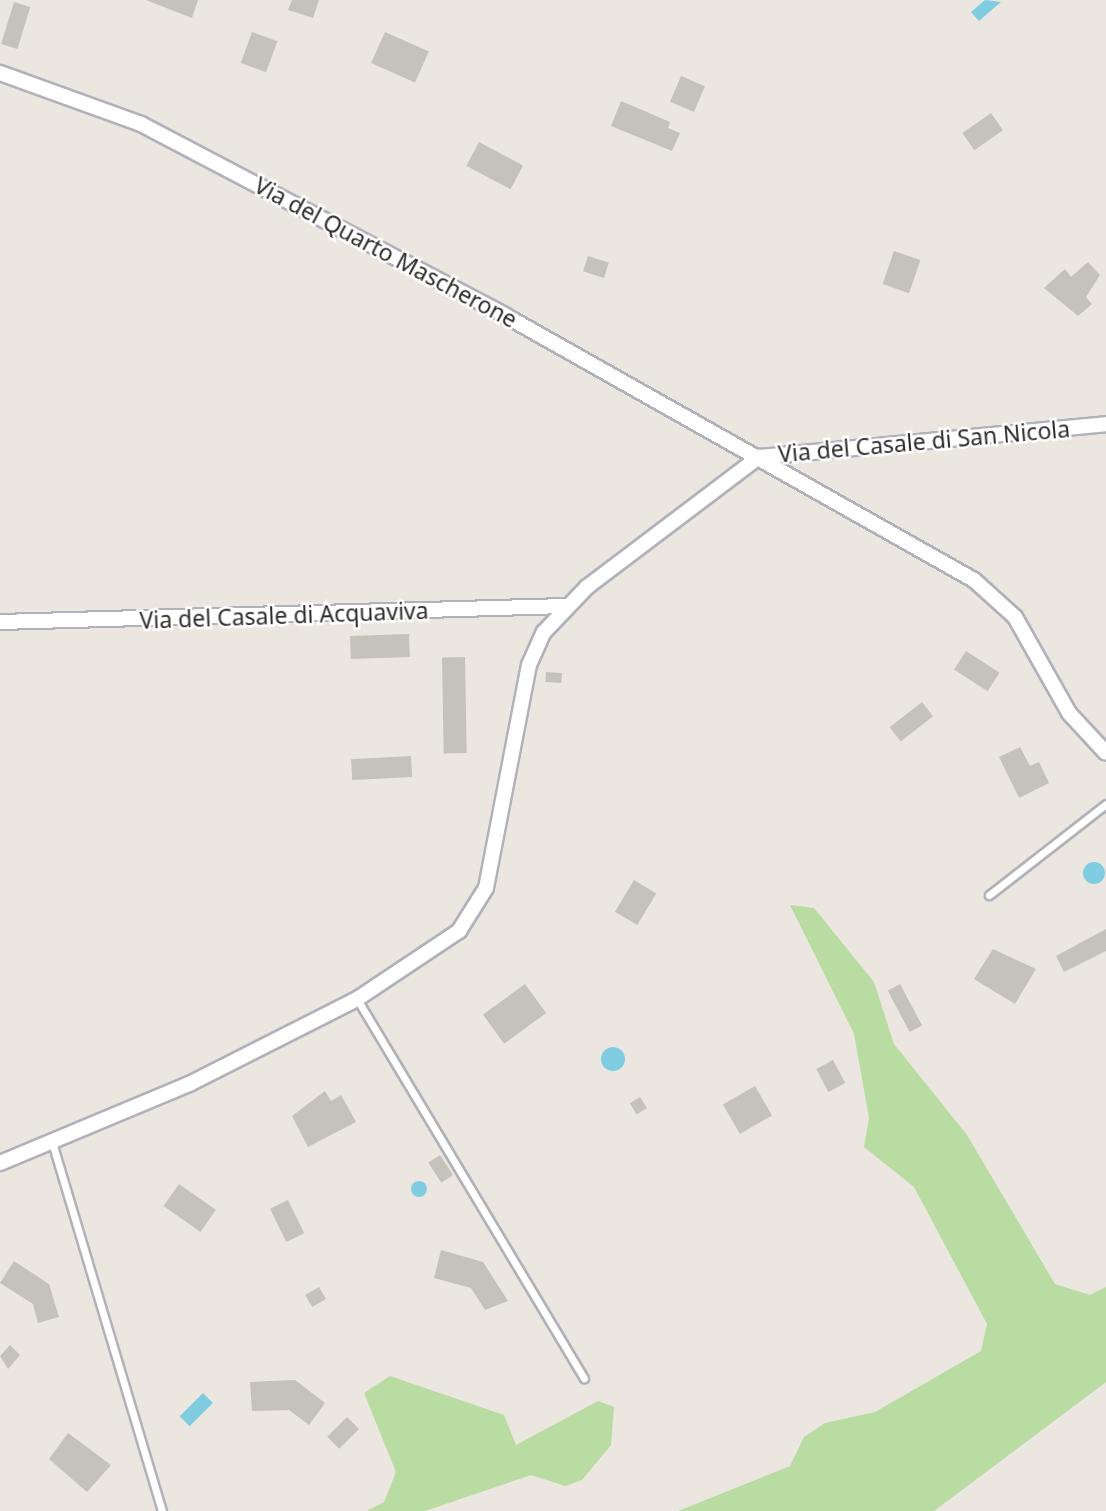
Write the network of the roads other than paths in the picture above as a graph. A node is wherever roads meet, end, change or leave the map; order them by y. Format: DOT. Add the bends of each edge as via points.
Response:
graph roads {
  1 [pos="0,74"];
  2 [pos="1106,424"];
  3 [pos="759,457"];
  4 [pos="567,606"];
  5 [pos="0,622"];
  6 [pos="1106,753"];
  7 [pos="1106,804"];
  8 [pos="989,895"];
  9 [pos="357,999"];
  10 [pos="52,1142"];
  11 [pos="0,1163"];
  12 [pos="584,1378"];
  13 [pos="162,1511"];
  1 -- 3 [label="street, Via del Quarto Mascherone" via="141,124"];
  2 -- 3 [label="street, Via del Casale di San Nicola"];
  3 -- 4 [label="street, Via del Casale di San Nicola"];
  3 -- 6 [label="street, Via del Quarto Mascherone" via="997,597 1025,631 1069,713"];
  4 -- 5 [label="street, Via del Casale di Acquaviva"];
  4 -- 9 [label="street, Via del Casale di San Nicola" via="544,632 529,664 478,908 441,945"];
  7 -- 8 [label="lane"];
  9 -- 10 [label="street, Via del Casale di San Nicola" via="189,1084"];
  9 -- 12 [label="lane"];
  10 -- 11 [label="street, Via del Casale di San Nicola"];
  10 -- 13 [label="lane"];
}
